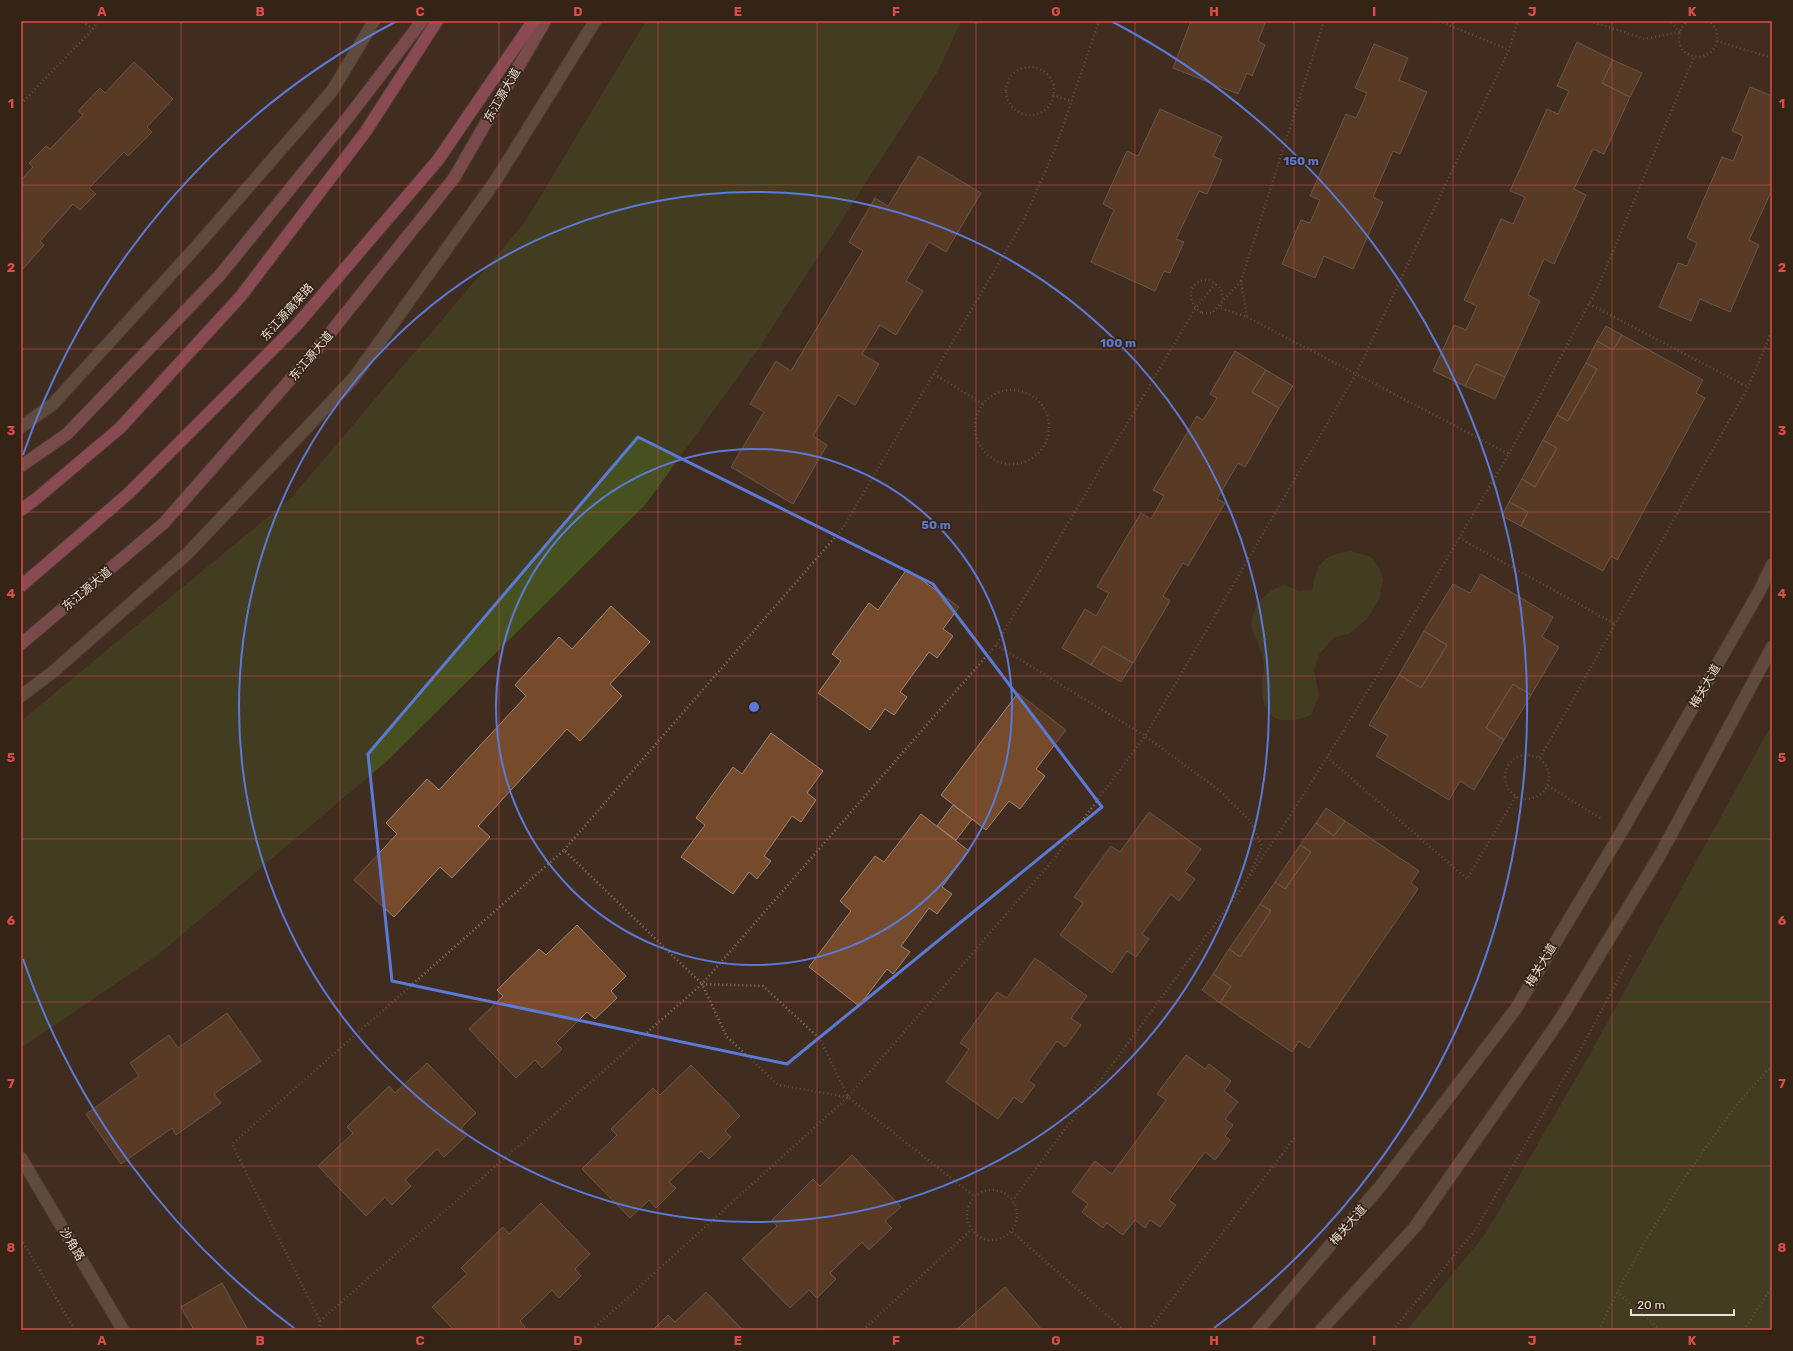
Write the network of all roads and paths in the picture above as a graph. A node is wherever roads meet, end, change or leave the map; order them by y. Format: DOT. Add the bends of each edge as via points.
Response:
graph roads {
  1 [pos="82,21"];
  2 [pos="98,21"];
  3 [pos="374,21"];
  4 [pos="422,21"];
  5 [pos="438,21"];
  6 [pos="533,21"];
  7 [pos="545,21"];
  8 [pos="595,21"];
  9 [pos="1099,21"];
  10 [pos="1324,21"];
  11 [pos="1440,21"];
  12 [pos="1518,21"];
  13 [pos="1590,21"];
  14 [pos="1671,21"];
  15 [pos="1689,21"];
  16 [pos="1708,21"];
  17 [pos="1712,22"];
  18 [pos="92,29"];
  19 [pos="1679,32"];
  20 [pos="1717,42"];
  21 [pos="1509,50"];
  22 [pos="1694,57"];
  23 [pos="1772,58"];
  24 [pos="1053,95"];
  25 [pos="1071,101"];
  26 [pos="21,104"];
  27 [pos="1241,281"];
  28 [pos="1215,284"];
  29 [pos="1590,304"];
  30 [pos="1195,309"];
  31 [pos="1247,317"];
  32 [pos="1772,331"];
  33 [pos="934,374"];
  34 [pos="1356,374"];
  35 [pos="1748,387"];
  36 [pos="983,404"];
  37 [pos="21,427"];
  38 [pos="1508,454"];
  39 [pos="21,466"];
  40 [pos="21,510"];
  41 [pos="1459,538"];
  42 [pos="1772,565"];
  43 [pos="21,586"];
  44 [pos="1615,624"];
  45 [pos="21,644"];
  46 [pos="996,645"];
  47 [pos="1772,647"];
  48 [pos="21,696"];
  49 [pos="1145,736"];
  50 [pos="1327,757"];
  51 [pos="1540,758"];
  52 [pos="1548,786"];
  53 [pos="1516,796"];
  54 [pos="1622,831"];
  55 [pos="564,850"];
  56 [pos="1246,882"];
  57 [pos="702,984"];
  58 [pos="1772,1066"];
  59 [pos="848,1097"];
  60 [pos="1296,1136"];
  61 [pos="21,1158"];
  62 [pos="975,1197"];
  63 [pos="1013,1200"];
  64 [pos="971,1230"];
  65 [pos="1012,1232"];
  66 [pos="21,1239"];
  67 [pos="1772,1287"];
  68 [pos="1617,1292"];
  69 [pos="320,1322"];
  70 [pos="75,1330"];
  71 [pos="123,1330"];
  72 [pos="319,1330"];
  73 [pos="592,1330"];
  74 [pos="863,1330"];
  75 [pos="1124,1330"];
  76 [pos="1149,1330"];
  77 [pos="1258,1330"];
  78 [pos="1321,1330"];
  79 [pos="1599,1330"];
  80 [pos="1660,1330"];
  81 [pos="1744,1330"];
  1 -- 18 [label="path"];
  2 -- 18 [label="path"];
  3 -- 37 [label="main road" via="327,97 196,247 53,404"];
  4 -- 39 [label="main road" via="350,115 220,275 67,434"];
  5 -- 40 [label="highway" via="366,131 241,296 120,428"];
  6 -- 43 [label="highway, 东江源高架路" via="438,160 294,327 129,493"];
  7 -- 45 [label="main road, 东江源大道" via="454,178 318,348 164,523"];
  8 -- 48 [label="main road" via="496,180 353,379 188,553 54,671"];
  9 -- 25 [label="path"];
  10 -- 27 [label="path"];
  11 -- 21 [label="path"];
  12 -- 21 [label="path"];
  13 -- 19 [label="path" via="1645,39"];
  14 -- 19 [label="path"];
  15 -- 19 [label="path"];
  16 -- 17 [label="path"];
  17 -- 20 [label="path" via="1717,31"];
  18 -- 26 [label="path"];
  19 -- 22 [label="path" via="1679,43 1685,52"];
  20 -- 22 [label="path" via="1713,51 1704,56"];
  20 -- 23 [label="path"];
  21 -- 34 [label="path"];
  22 -- 29 [label="path"];
  24 -- 24 [label="path" via="1053,84 1039,69 1029,67 1020,70 1011,76 1006,85 1006,96 1010,106 1019,113 1030,115 1041,112 1049,105"];
  24 -- 25 [label="path"];
  25 -- 33 [label="path" via="1055,149 1023,222"];
  27 -- 30 [label="path" via="1212,313 1202,313"];
  27 -- 31 [label="path"];
  28 -- 30 [label="path"];
  28 -- 30 [label="path" via="1209,280 1201,281 1194,286 1190,293"];
  28 -- 31 [label="path" via="1221,288 1223,298 1220,308"];
  29 -- 35 [label="path"];
  29 -- 38 [label="path"];
  30 -- 46 [label="path"];
  31 -- 34 [label="path"];
  32 -- 35 [label="path"];
  33 -- 36 [label="path"];
  33 -- 55 [label="path" via="843,528"];
  34 -- 38 [label="path"];
  34 -- 49 [label="path"];
  35 -- 44 [label="path"];
  36 -- 36 [label="path" via="975,428 978,441 985,452 1007,464 1033,458 1043,448 1050,423 1046,410 1039,400 1029,393 1010,390 992,396"];
  38 -- 41 [label="path"];
  41 -- 44 [label="path"];
  41 -- 50 [label="path"];
  42 -- 54 [label="main road, 梅关大道"];
  44 -- 51 [label="path"];
  46 -- 49 [label="path"];
  46 -- 57 [label="path"];
  47 -- 78 [label="main road" via="1660,855 1560,1018 1415,1227"];
  49 -- 56 [label="path" via="1220,791 1251,822 1262,847"];
  49 -- 59 [label="path" via="1054,859"];
  50 -- 53 [label="path" via="1466,879"];
  50 -- 56 [label="path"];
  51 -- 52 [label="path" via="1547,766 1550,777"];
  51 -- 53 [label="path" via="1519,756 1510,763 1505,781 1509,790"];
  52 -- 53 [label="path" via="1542,794 1534,798"];
  52 -- 54 [label="path"];
  54 -- 77 [label="main road, 梅关大道" via="1514,1010 1383,1183"];
  55 -- 57 [label="path"];
  55 -- 69 [label="path" via="232,1144"];
  56 -- 63 [label="path"];
  57 -- 59 [label="path" via="727,1037 778,1085"];
  57 -- 59 [label="path" via="763,986 820,1039"];
  57 -- 69 [label="path"];
  58 -- 68 [label="path" via="1730,1113 1670,1202"];
  59 -- 62 [label="path"];
  59 -- 73 [label="path"];
  60 -- 76 [label="path"];
  61 -- 71 [label="main road, 沙角路"];
  62 -- 63 [label="path" via="984,1191 995,1190 1006,1193"];
  62 -- 64 [label="path" via="968,1207 966,1219"];
  63 -- 65 [label="path" via="1018,1210 1017,1222"];
  64 -- 65 [label="path" via="980,1239 992,1241 1003,1239"];
  64 -- 74 [label="path"];
  65 -- 75 [label="path"];
  66 -- 70 [label="path"];
  67 -- 81 [label="path"];
  68 -- 79 [label="path"];
  68 -- 80 [label="path"];
  69 -- 72 [label="path"];
}
